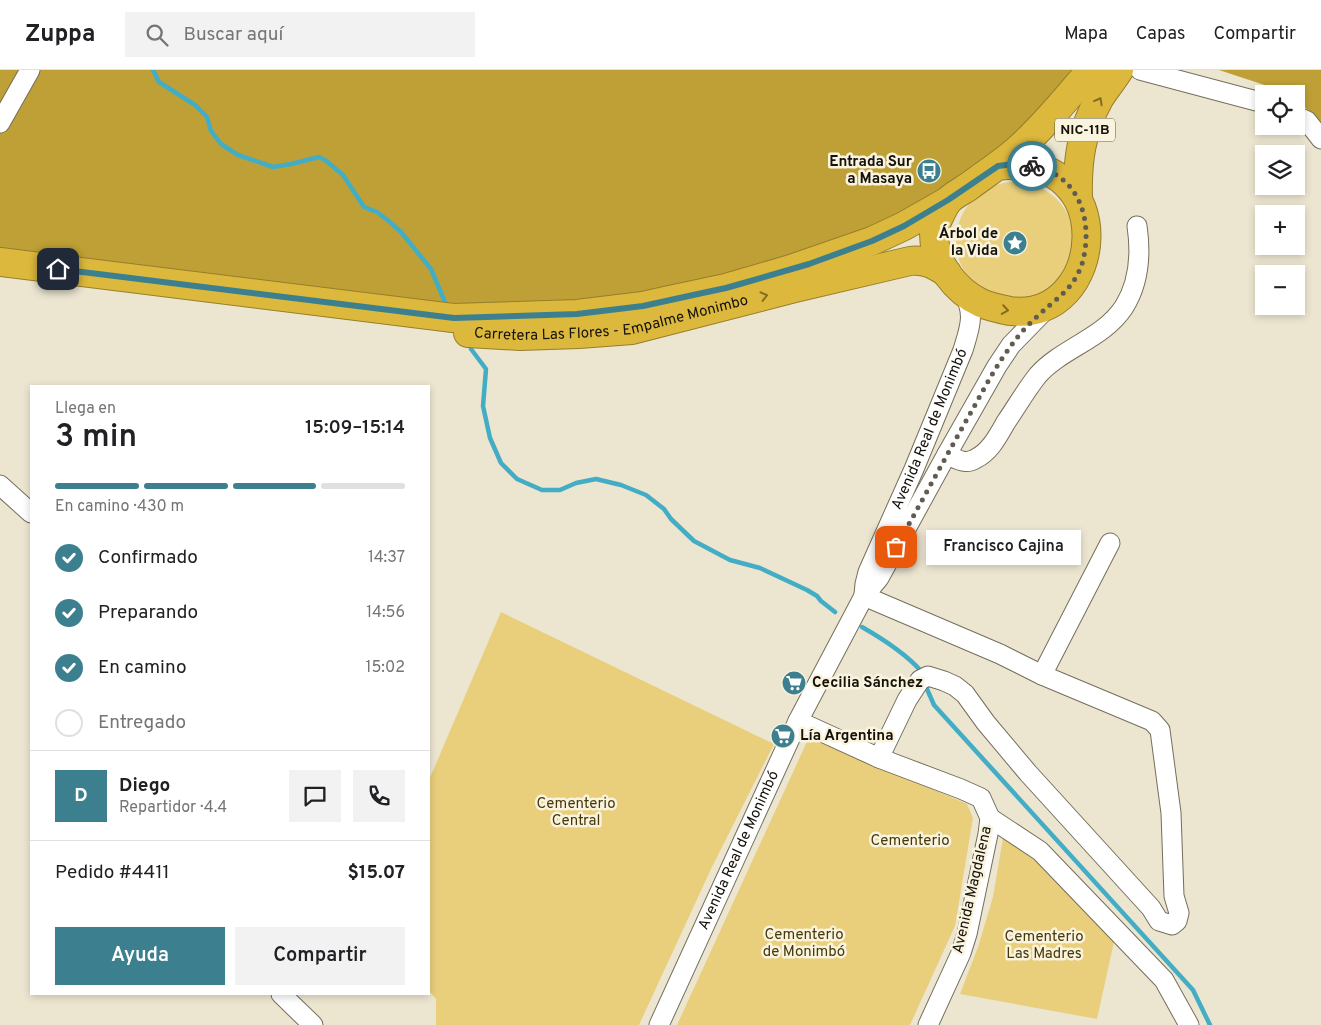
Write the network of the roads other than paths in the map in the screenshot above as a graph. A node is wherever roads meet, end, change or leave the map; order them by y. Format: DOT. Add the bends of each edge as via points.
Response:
graph roads {
  1 [pos="30,70"];
  2 [pos="1091,70"];
  3 [pos="1120,70"];
  4 [pos="1140,70"];
  5 [pos="1255,101"];
  6 [pos="1305,120"];
  7 [pos="0,123"];
  8 [pos="1321,140"];
  9 [pos="998,166"];
  10 [pos="1078,198"];
  11 [pos="948,200"];
  12 [pos="1137,226"];
  13 [pos="0,262"];
  14 [pos="0,281"];
  15 [pos="954,281"];
  16 [pos="1051,304"];
  17 [pos="947,454"];
  18 [pos="0,485"];
  19 [pos="30,511"];
  20 [pos="1110,543"];
  21 [pos="864,596"];
  22 [pos="1042,676"];
  23 [pos="798,721"];
  24 [pos="879,758"];
  25 [pos="990,818"];
  26 [pos="283,995"];
  27 [pos="313,1025"];
  28 [pos="659,1025"];
  29 [pos="928,1025"];
  30 [pos="1189,1025"];
  1 -- 7 [label="street"];
  2 -- 9 [label="highway, NIC-11B" via="1038,130"];
  10 -- 3 [label="highway, NIC-11B, one-way" via="1078,158 1086,128 1100,97"];
  4 -- 5 [label="street"];
  6 -- 8 [label="street"];
  9 -- 10 [label="highway, NIC-11B" via="1038,167 1056,175"];
  9 -- 11 [label="highway, NIC-11B"];
  10 -- 16 [label="highway, NIC-11B" via="1087,231 1082,264 1071,287"];
  11 -- 13 [label="highway, Carretera Las Flores - Empalme Monimbo / NIC-11B" via="872,241 791,269 726,288 643,306 577,314 454,318"];
  11 -- 15 [label="highway" via="934,234 939,257"];
  12 -- 17 [label="street" via="1138,268 1124,308 1102,330 1040,374 989,449 974,460 964,462"];
  14 -- 15 [label="highway, Carretera Las Flores - Empalme Monimbo / NIC-11B, one-way" via="457,333 520,336 632,330 917,260 927,262"];
  15 -- 16 [label="highway, NIC-11B, one-way" via="972,298 995,308 1025,312"];
  15 -- 21 [label="street, Avenida Real de Monimbó" via="966,297 971,311 969,332 868,572"];
  16 -- 17 [label="street, Avenida Real de Monimbó" via="1011,345"];
  17 -- 21 [label="street, Avenida Real de Monimbó" via="879,578"];
  18 -- 19 [label="street"];
  20 -- 22 [label="street"];
  21 -- 22 [label="street" via="1000,654"];
  21 -- 23 [label="street, Avenida Real de Monimbó"];
  22 -- 24 [label="street" via="1152,721 1160,730 1171,812 1174,896 1179,913 1172,925 1159,921 955,686 928,676 920,680"];
  23 -- 24 [label="street, Avenida Magdalena"];
  23 -- 28 [label="street, Avenida Real de Monimbó"];
  24 -- 25 [label="street, Avenida Magdalena" via="981,798"];
  25 -- 29 [label="street, Avenida Magdalena" via="967,934"];
  25 -- 30 [label="street" via="1040,851 1116,930 1164,980"];
  26 -- 27 [label="street"];
}
